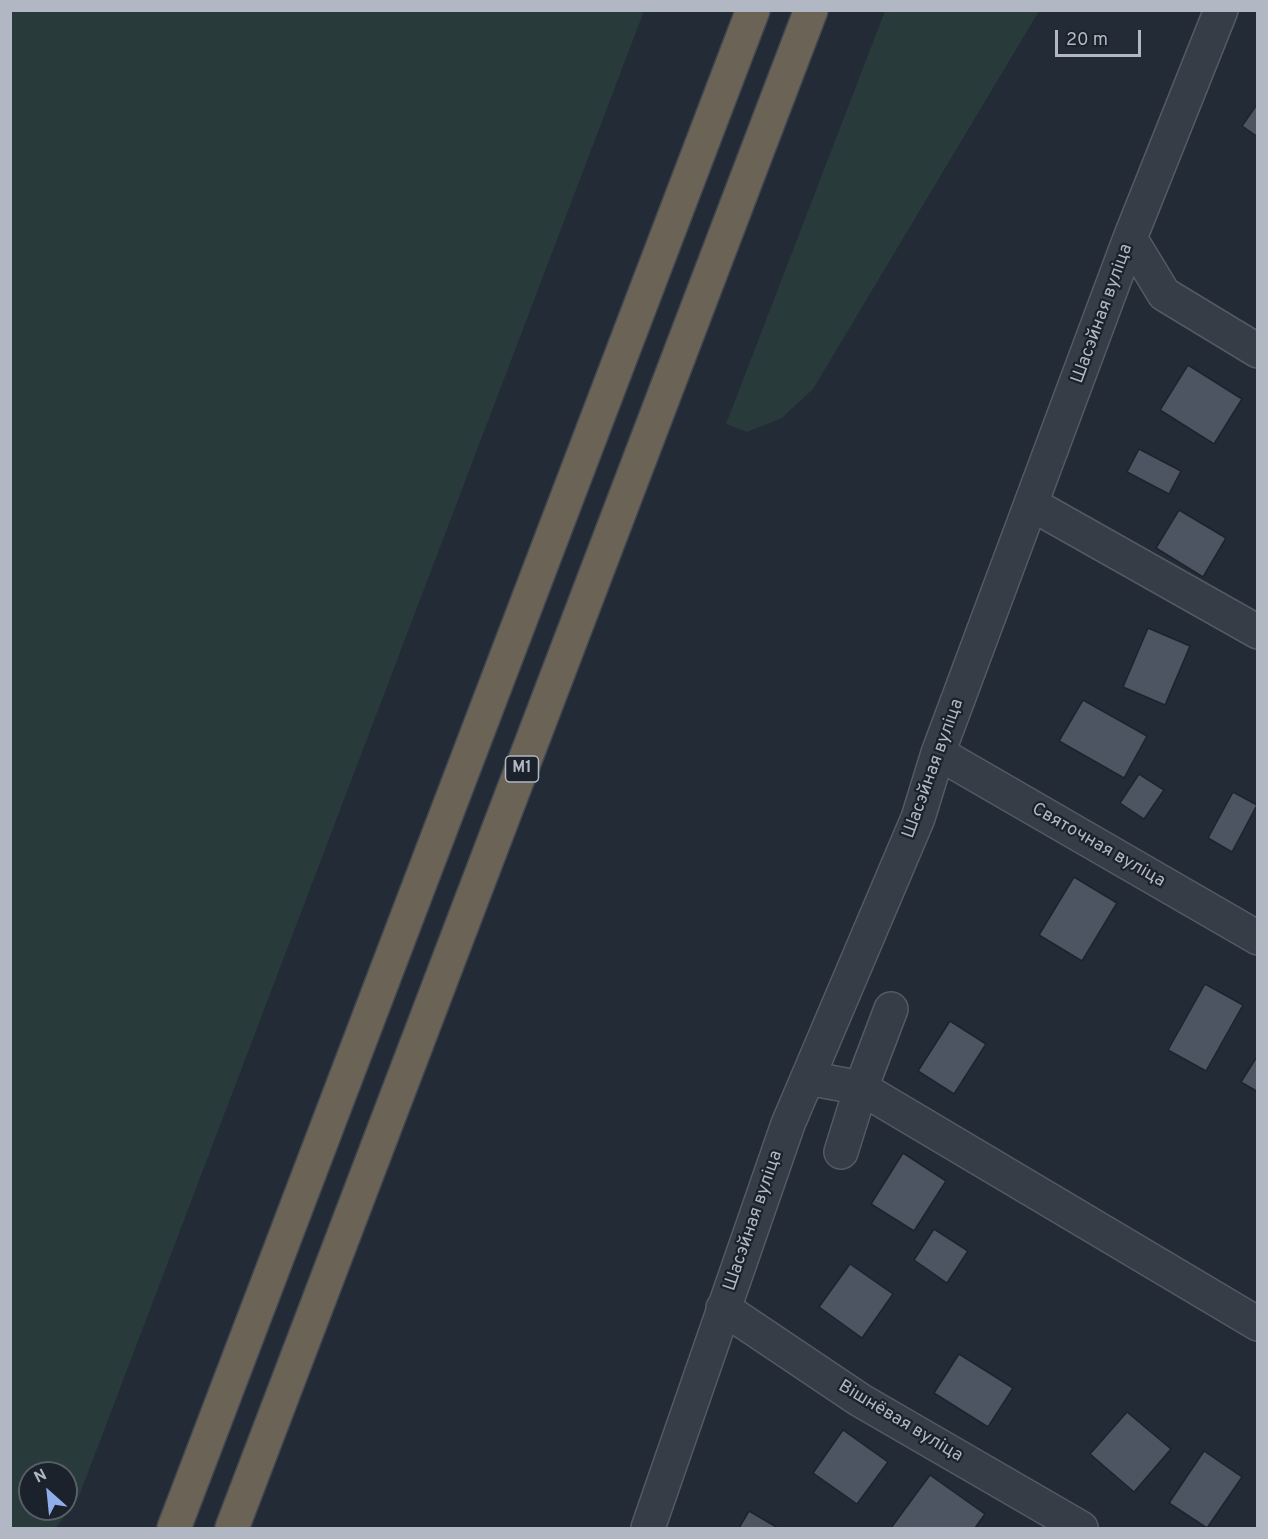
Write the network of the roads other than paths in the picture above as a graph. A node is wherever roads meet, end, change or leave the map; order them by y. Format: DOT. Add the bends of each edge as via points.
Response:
graph roads {
  1 [pos="753,10"];
  2 [pos="811,10"];
  3 [pos="1221,10"];
  4 [pos="1130,238"];
  5 [pos="1257,351"];
  6 [pos="1032,506"];
  7 [pos="1257,632"];
  8 [pos="938,753"];
  9 [pos="1257,938"];
  10 [pos="891,1010"];
  11 [pos="808,1078"];
  12 [pos="861,1088"];
  13 [pos="841,1152"];
  14 [pos="723,1308"];
  15 [pos="1257,1324"];
  16 [pos="174,1528"];
  17 [pos="232,1528"];
  18 [pos="648,1528"];
  19 [pos="1081,1528"];
  1 -- 16 [label="highway"];
  2 -- 17 [label="highway, М1"];
  3 -- 4 [label="street, Шасэйная вуліца"];
  4 -- 5 [label="street" via="1164,294"];
  4 -- 6 [label="street, Шасэйная вуліца"];
  6 -- 7 [label="street"];
  6 -- 8 [label="street, Шасэйная вуліца"];
  8 -- 9 [label="street, Святочная вуліца"];
  8 -- 11 [label="street, Шасэйная вуліца" via="918,818"];
  10 -- 12 [label="street"];
  11 -- 12 [label="street"];
  11 -- 14 [label="street, Шасэйная вуліца"];
  12 -- 13 [label="street"];
  12 -- 15 [label="street"];
  14 -- 18 [label="street, Шасэйная вуліца"];
  14 -- 19 [label="street, Вішнёвая вуліца" via="860,1400"];
}
